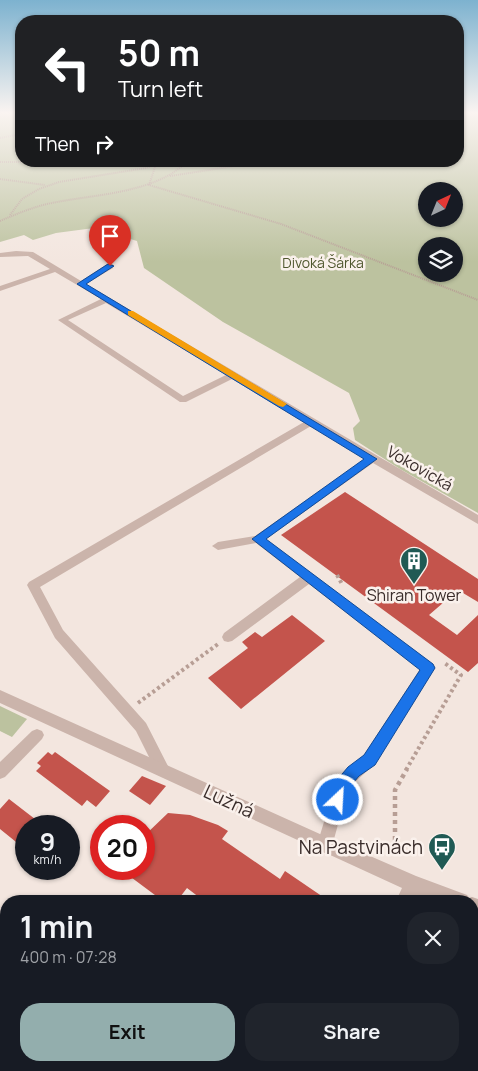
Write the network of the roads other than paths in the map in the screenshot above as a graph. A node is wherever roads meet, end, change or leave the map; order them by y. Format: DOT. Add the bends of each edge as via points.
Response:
graph roads {
  1 [pos="0,255"];
  2 [pos="110,266"];
  3 [pos="56,269"];
  4 [pos="81,284"];
  5 [pos="0,289"];
  6 [pos="108,299"];
  7 [pos="233,375"];
  8 [pos="312,422"];
  9 [pos="372,459"];
  10 [pos="478,520"];
  11 [pos="258,539"];
  12 [pos="218,546"];
  13 [pos="308,578"];
  14 [pos="228,637"];
  15 [pos="0,696"];
  16 [pos="127,711"];
  17 [pos="37,735"];
  18 [pos="163,770"];
  19 [pos="0,772"];
  20 [pos="325,845"];
  21 [pos="414,884"];
  22 [pos="408,895"];
  23 [pos="444,895"];
  1 -- 3 [label="lane, Vokovická" via="30,254"];
  2 -- 4 [label="lane"];
  3 -- 4 [label="lane, Vokovická"];
  3 -- 5 [label="lane"];
  4 -- 6 [label="lane, Vokovická"];
  6 -- 7 [label="lane, Vokovická"];
  6 -- 7 [label="lane" via="62,320 183,400"];
  7 -- 8 [label="lane, Vokovická"];
  8 -- 9 [label="lane, Vokovická"];
  8 -- 16 [label="lane" via="33,585 60,634"];
  9 -- 10 [label="lane, Vokovická"];
  9 -- 11 [label="lane"];
  11 -- 12 [label="lane"];
  11 -- 13 [label="lane"];
  13 -- 14 [label="lane"];
  13 -- 20 [label="lane" via="428,668 369,760 342,784"];
  15 -- 18 [label="street, Lužná"];
  16 -- 18 [label="lane" via="141,727"];
  17 -- 19 [label="lane"];
  18 -- 20 [label="street, Lužná"];
  20 -- 21 [label="street, Lužná"];
  21 -- 22 [label="street"];
  21 -- 23 [label="street, Lužná"];
}
